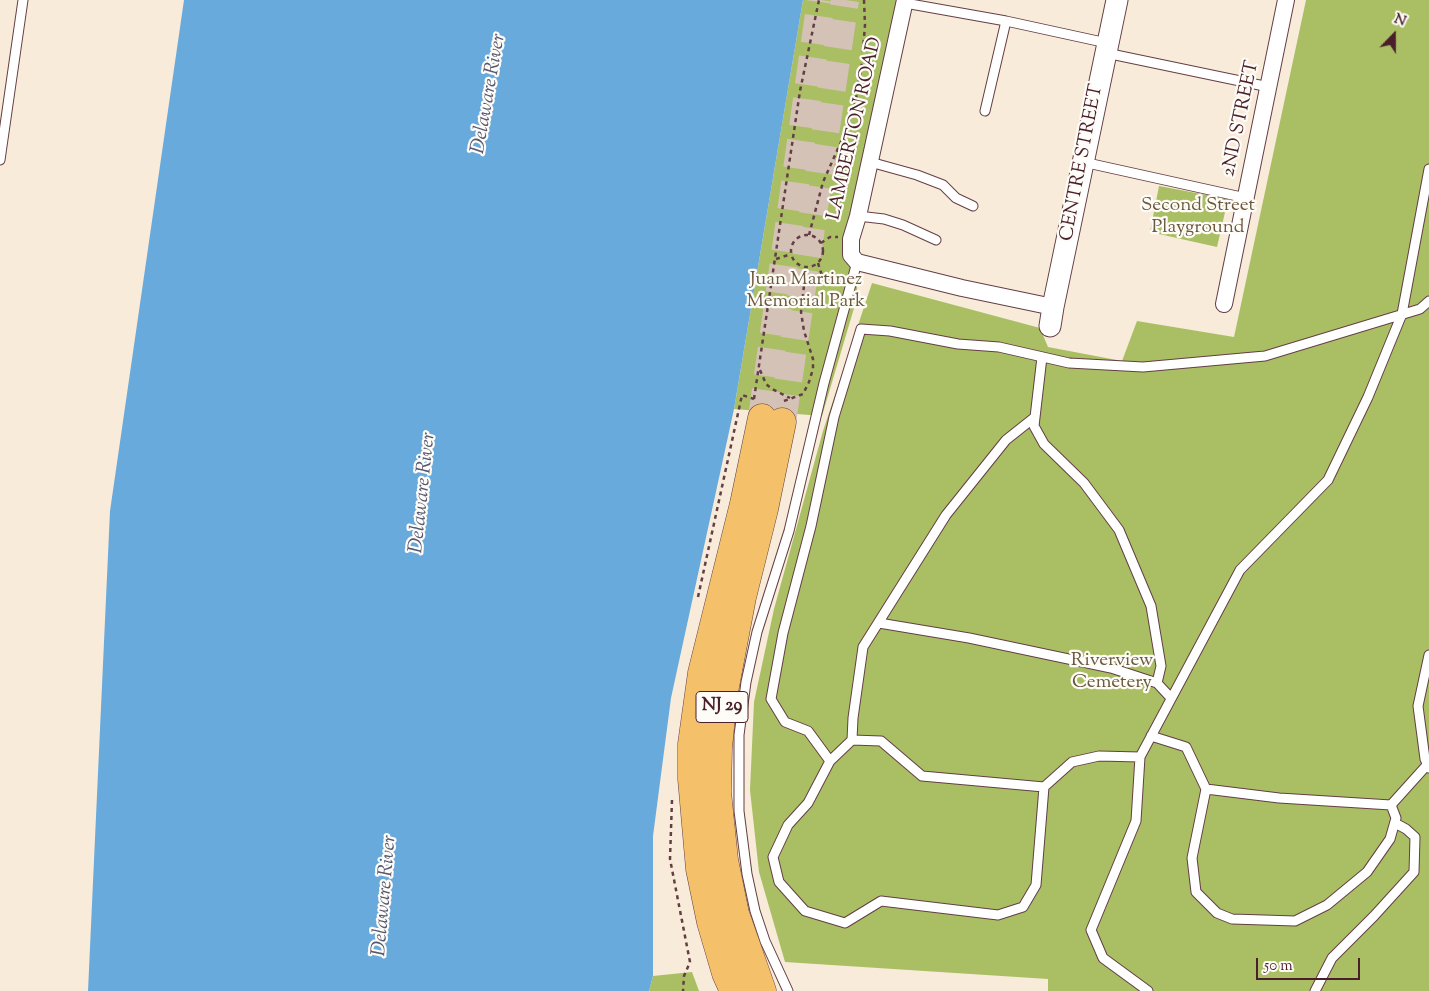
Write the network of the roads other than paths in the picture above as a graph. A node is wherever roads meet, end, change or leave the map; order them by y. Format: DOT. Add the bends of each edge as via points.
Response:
graph roads {
  1 [pos="23,0"];
  2 [pos="1117,0"];
  3 [pos="1286,0"];
  4 [pos="905,2"];
  5 [pos="1006,21"];
  6 [pos="1106,48"];
  7 [pos="1269,87"];
  8 [pos="985,111"];
  9 [pos="0,160"];
  10 [pos="870,162"];
  11 [pos="1083,162"];
  12 [pos="1429,169"];
  13 [pos="1246,198"];
  14 [pos="973,206"];
  15 [pos="858,216"];
  16 [pos="936,240"];
  17 [pos="856,265"];
  18 [pos="1429,301"];
  19 [pos="1224,304"];
  20 [pos="1402,314"];
  21 [pos="1052,316"];
  22 [pos="1042,357"];
  23 [pos="1035,417"];
  24 [pos="879,623"];
  25 [pos="1429,655"];
  26 [pos="1157,683"];
  27 [pos="1171,698"];
  28 [pos="1151,736"];
  29 [pos="852,740"];
  30 [pos="1140,757"];
  31 [pos="830,761"];
  32 [pos="1428,766"];
  33 [pos="1044,787"];
  34 [pos="1206,788"];
  35 [pos="1391,805"];
  36 [pos="1395,823"];
  37 [pos="700,869"];
  38 [pos="716,991"];
  39 [pos="734,991"];
  40 [pos="762,991"];
  41 [pos="788,991"];
  42 [pos="1148,991"];
  43 [pos="1314,991"];
  1 -- 9 [label="lane"];
  2 -- 6 [label="street, CENTRE STREET"];
  3 -- 7 [label="street, 2ND STREET"];
  4 -- 5 [label="lane"];
  4 -- 10 [label="street, LAMBERTON ROAD"];
  5 -- 6 [label="lane"];
  5 -- 8 [label="lane"];
  6 -- 7 [label="lane"];
  6 -- 11 [label="street, CENTRE STREET"];
  7 -- 13 [label="street, 2ND STREET"];
  10 -- 14 [label="lane" via="944,186 956,198"];
  10 -- 15 [label="street, LAMBERTON ROAD"];
  11 -- 13 [label="lane"];
  11 -- 21 [label="street, CENTRE STREET"];
  12 -- 20 [label="lane"];
  13 -- 19 [label="street, 2ND STREET"];
  15 -- 16 [label="lane" via="884,219"];
  15 -- 17 [label="street, LAMBERTON ROAD" via="851,239 851,255"];
  17 -- 21 [label="street" via="962,288"];
  17 -- 41 [label="lane" via="789,531 755,641 739,735 739,811 747,874 764,942"];
  18 -- 20 [label="lane"];
  20 -- 22 [label="lane" via="1265,356 1144,367 1069,363"];
  20 -- 27 [label="lane" via="1368,397 1328,480 1240,570"];
  22 -- 23 [label="lane"];
  22 -- 31 [label="lane" via="999,347 861,329 834,416 811,526 783,633 771,699 785,722 808,731"];
  23 -- 24 [label="lane" via="1006,440 946,515"];
  23 -- 26 [label="lane" via="1034,426 1044,444 1084,483 1119,530 1151,606 1161,666"];
  24 -- 26 [label="lane" via="1111,668"];
  24 -- 29 [label="lane" via="863,647"];
  25 -- 32 [label="lane" via="1418,706"];
  26 -- 27 [label="lane"];
  27 -- 28 [label="lane"];
  28 -- 30 [label="lane"];
  28 -- 34 [label="lane" via="1186,747"];
  29 -- 31 [label="lane"];
  29 -- 33 [label="lane" via="881,741 922,776"];
  30 -- 33 [label="lane" via="1100,756 1072,762"];
  30 -- 42 [label="lane" via="1136,821 1091,930 1102,958"];
  31 -- 33 [label="lane" via="808,803 788,825 773,857 779,882 805,911 845,922 880,901 998,914 1023,907 1036,885"];
  32 -- 35 [label="lane"];
  34 -- 35 [label="lane" via="1280,798"];
  34 -- 36 [label="lane" via="1192,858 1196,892 1217,913 1232,919 1295,921 1327,905 1367,872 1390,839"];
  35 -- 36 [label="lane"];
  36 -- 43 [label="lane" via="1415,837 1414,872 1332,958"];
  37 -- 38 [label="highway" via="697,924"];
  37 -- 39 [label="highway, NJ 29" via="711,922"];
  37 -- 40 [label="highway, NJ 29" via="692,779 695,715 702,673 744,504 772,407 764,509 742,597 724,696 717,792 724,860 735,914"];
}
